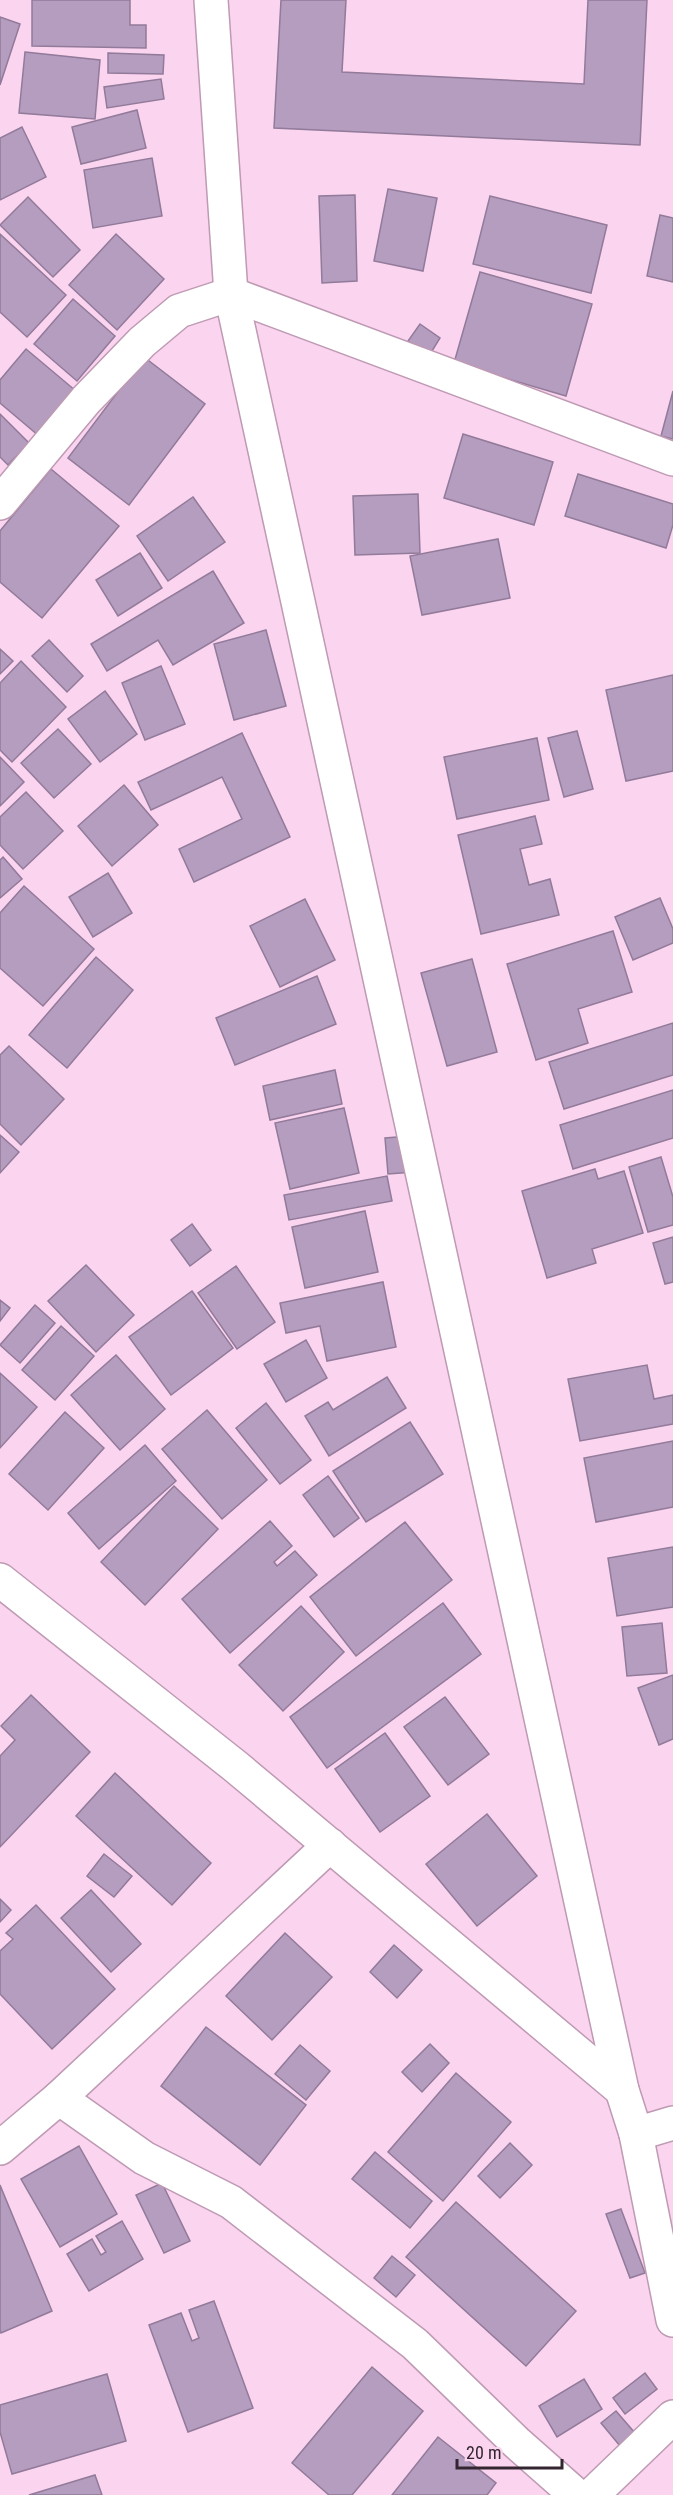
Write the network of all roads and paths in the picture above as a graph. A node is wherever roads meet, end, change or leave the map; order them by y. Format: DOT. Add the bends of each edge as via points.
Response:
graph roads {
  1 [pos="211,0"];
  2 [pos="231,294"];
  3 [pos="673,459"];
  4 [pos="0,503"];
  5 [pos="0,1580"];
  6 [pos="330,1845"];
  7 [pos="622,2090"];
  8 [pos="60,2098"];
  9 [pos="673,2123"];
  10 [pos="636,2134"];
  11 [pos="0,2148"];
  12 [pos="673,2320"];
  13 [pos="673,2417"];
  14 [pos="576,2495"];
  15 [pos="592,2495"];
  1 -- 2 [label="main road"];
  2 -- 3 [label="main road"];
  2 -- 4 [label="main road" via="179,311 142,342 86,400"];
  2 -- 7 [label="main road"];
  5 -- 6 [label="main road"];
  6 -- 7 [label="main road"];
  6 -- 8 [label="main road"];
  7 -- 10 [label="main road"];
  8 -- 11 [label="main road"];
  8 -- 14 [label="main road" via="144,2158 231,2202 415,2344"];
  9 -- 10 [label="main road"];
  10 -- 12 [label="main road"];
  13 -- 15 [label="main road"];
}
